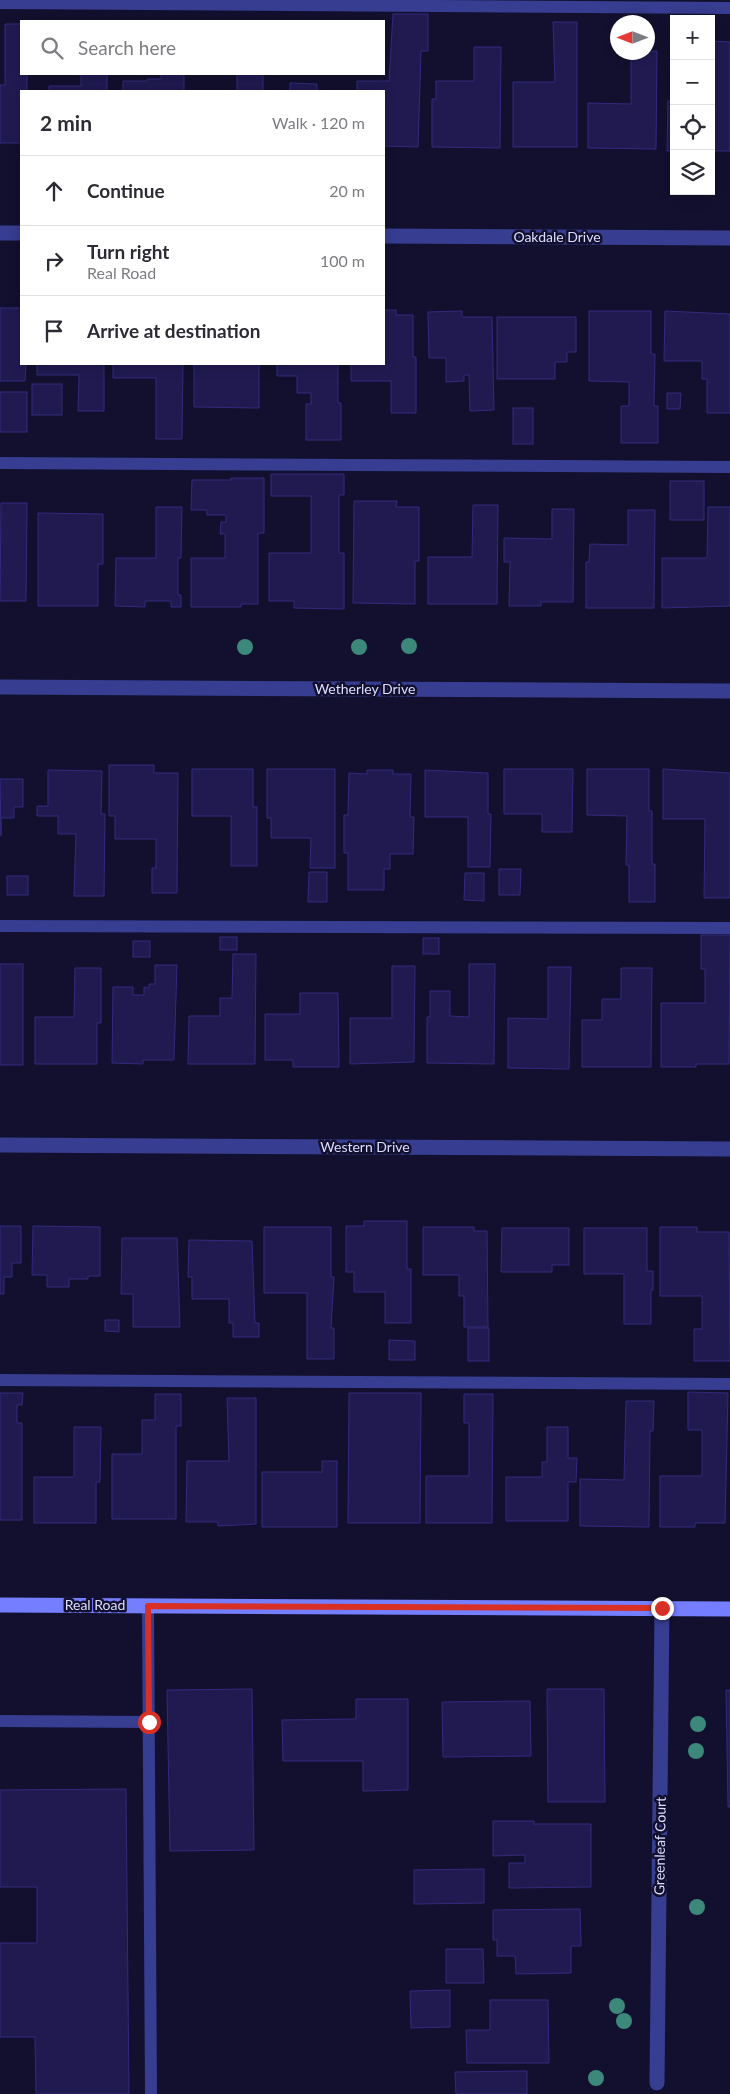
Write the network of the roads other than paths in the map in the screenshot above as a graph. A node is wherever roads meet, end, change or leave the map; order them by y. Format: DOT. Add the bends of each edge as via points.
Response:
graph roads {
  1 [pos="0,3"];
  2 [pos="730,8"];
  3 [pos="0,233"];
  4 [pos="20,233"];
  5 [pos="385,236"];
  6 [pos="730,238"];
  7 [pos="0,463"];
  8 [pos="730,467"];
  9 [pos="0,687"];
  10 [pos="730,691"];
  11 [pos="0,926"];
  12 [pos="730,928"];
  13 [pos="0,1145"];
  14 [pos="730,1149"];
  15 [pos="0,1380"];
  16 [pos="730,1384"];
  17 [pos="0,1605"];
  18 [pos="148,1606"];
  19 [pos="662,1608"];
  20 [pos="730,1609"];
  21 [pos="0,1720"];
  22 [pos="149,1722"];
  23 [pos="657,2084"];
  24 [pos="151,2094"];
  1 -- 2 [label="lane"];
  3 -- 4 [label="street"];
  5 -- 6 [label="street, Oakdale Drive"];
  7 -- 8 [label="lane"];
  9 -- 10 [label="street, Wetherley Drive"];
  11 -- 12 [label="lane"];
  13 -- 14 [label="street, Western Drive"];
  15 -- 16 [label="lane"];
  17 -- 18 [label="street, Real Road"];
  18 -- 19 [label="street, Real Road"];
  18 -- 22 [label="lane"];
  19 -- 20 [label="street, Real Road"];
  19 -- 23 [label="street, Greenleaf Court"];
  21 -- 22 [label="lane"];
  22 -- 24 [label="lane"];
}
